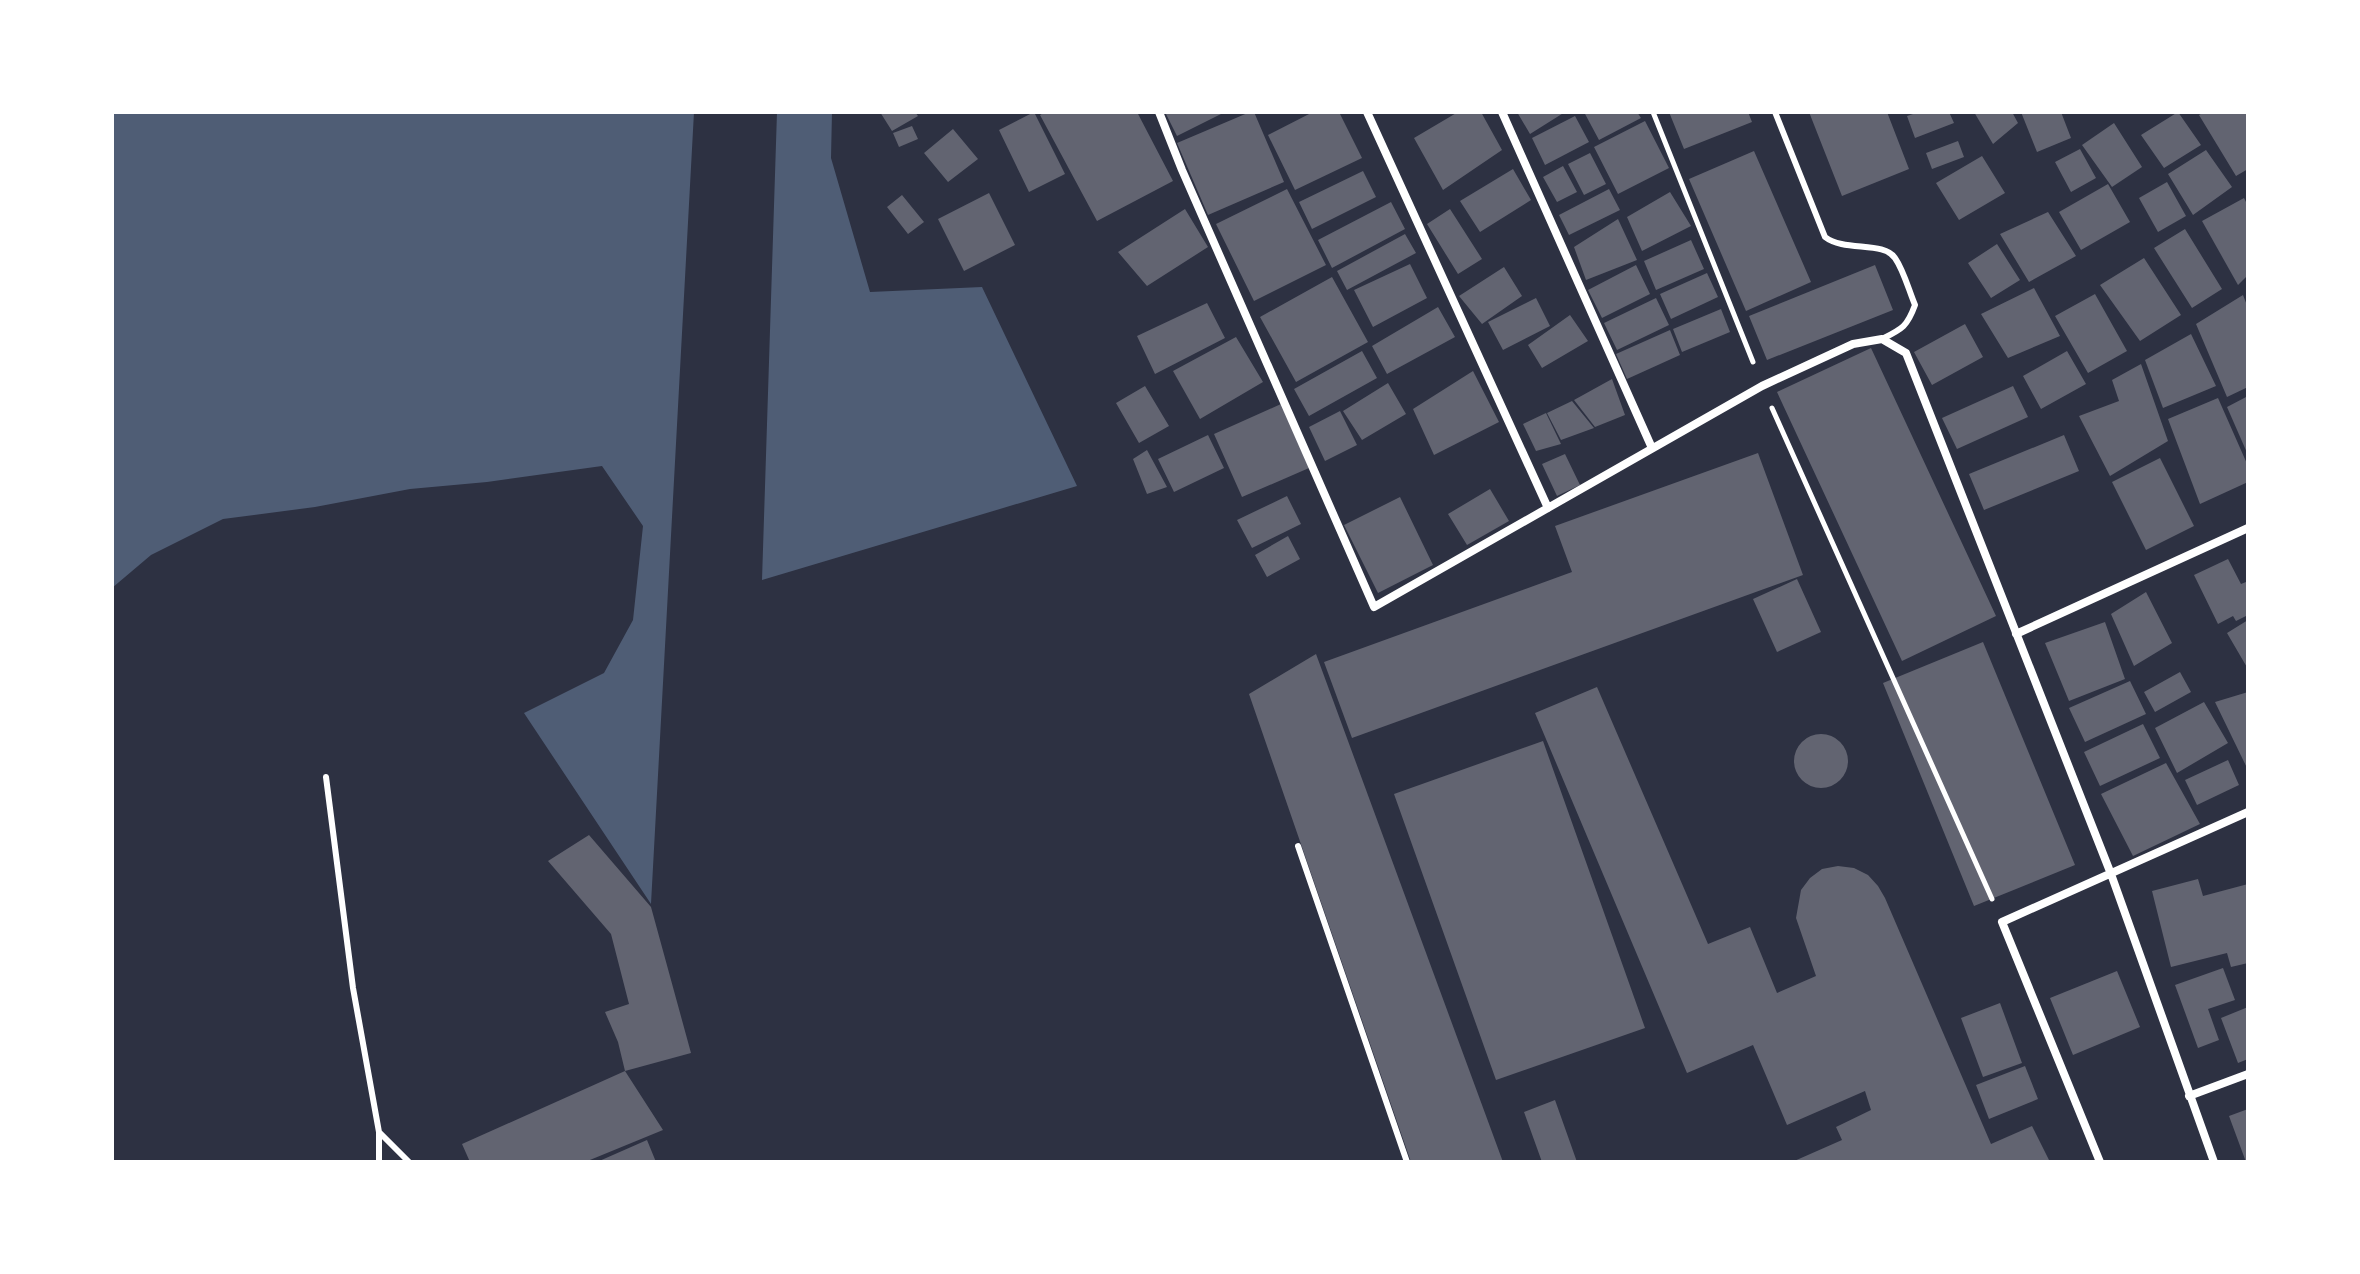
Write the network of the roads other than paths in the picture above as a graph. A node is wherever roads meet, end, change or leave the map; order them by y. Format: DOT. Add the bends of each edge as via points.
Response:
graph roads {
  1 [pos="1159,112"];
  2 [pos="1367,112"];
  3 [pos="1502,112"];
  4 [pos="1775,112"];
  5 [pos="1882,339"];
  6 [pos="1652,448"];
  7 [pos="1548,508"];
  8 [pos="2248,528"];
  9 [pos="2016,634"];
  10 [pos="326,777"];
  11 [pos="2248,812"];
  12 [pos="1298,846"];
  13 [pos="2111,874"];
  14 [pos="2248,1074"];
  15 [pos="2189,1096"];
  16 [pos="379,1132"];
  17 [pos="379,1162"];
  18 [pos="409,1162"];
  19 [pos="1407,1162"];
  20 [pos="2100,1162"];
  21 [pos="2214,1162"];
  1 -- 7 [label="street" via="1374,607"];
  2 -- 7 [label="street"];
  3 -- 6 [label="street"];
  4 -- 5 [label="lane" via="1825,237 1834,244 1882,249 1895,256 1915,305 1902,329"];
  5 -- 6 [label="street" via="1853,344 1762,386"];
  5 -- 9 [label="street" via="1906,353"];
  6 -- 7 [label="street"];
  8 -- 9 [label="street"];
  9 -- 13 [label="street"];
  10 -- 16 [label="lane" via="353,988"];
  11 -- 13 [label="street"];
  12 -- 19 [label="lane"];
  13 -- 15 [label="street"];
  13 -- 20 [label="street" via="2002,922"];
  14 -- 15 [label="street"];
  15 -- 21 [label="street"];
  16 -- 17 [label="lane"];
  16 -- 18 [label="lane"];
}
